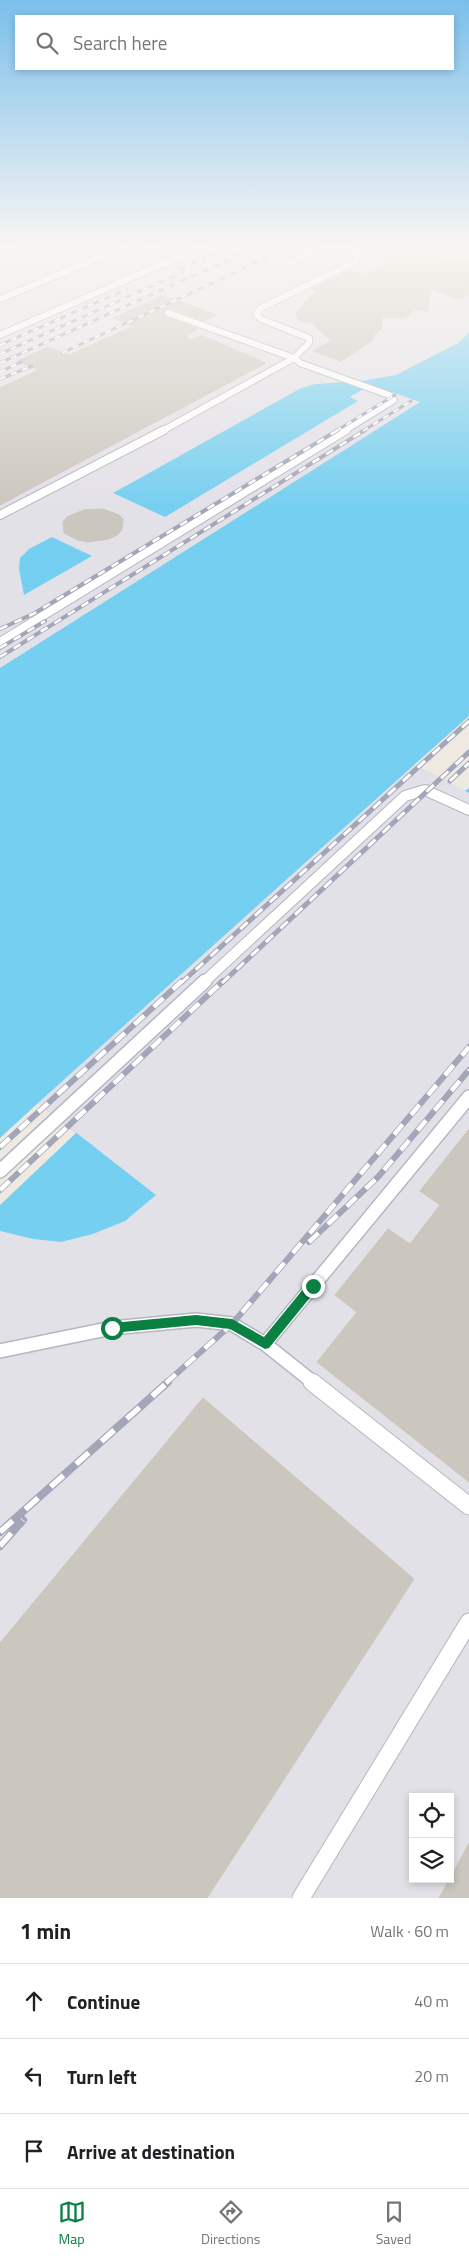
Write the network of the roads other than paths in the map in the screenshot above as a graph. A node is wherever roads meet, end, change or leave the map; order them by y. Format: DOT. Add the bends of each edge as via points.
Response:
graph roads {
  1 [pos="222,332"];
  2 [pos="293,332"];
  3 [pos="294,358"];
  4 [pos="0,514"];
  5 [pos="0,642"];
  6 [pos="469,810"];
  7 [pos="469,1097"];
  8 [pos="0,1171"];
  9 [pos="265,1344"];
  10 [pos="0,1351"];
  11 [pos="469,1506"];
  12 [pos="469,1622"];
  13 [pos="301,1898"];
  1 -- 3 [label="lane"];
  2 -- 3 [label="lane" via="309,338 309,343"];
  3 -- 4 [label="lane" via="125,451"];
  3 -- 5 [label="lane" via="394,399"];
  6 -- 8 [label="lane" via="425,790 405,796"];
  7 -- 9 [label="lane"];
  9 -- 10 [label="lane" via="232,1324 196,1320 112,1328"];
  9 -- 11 [label="lane"];
  12 -- 13 [label="lane"];
}
